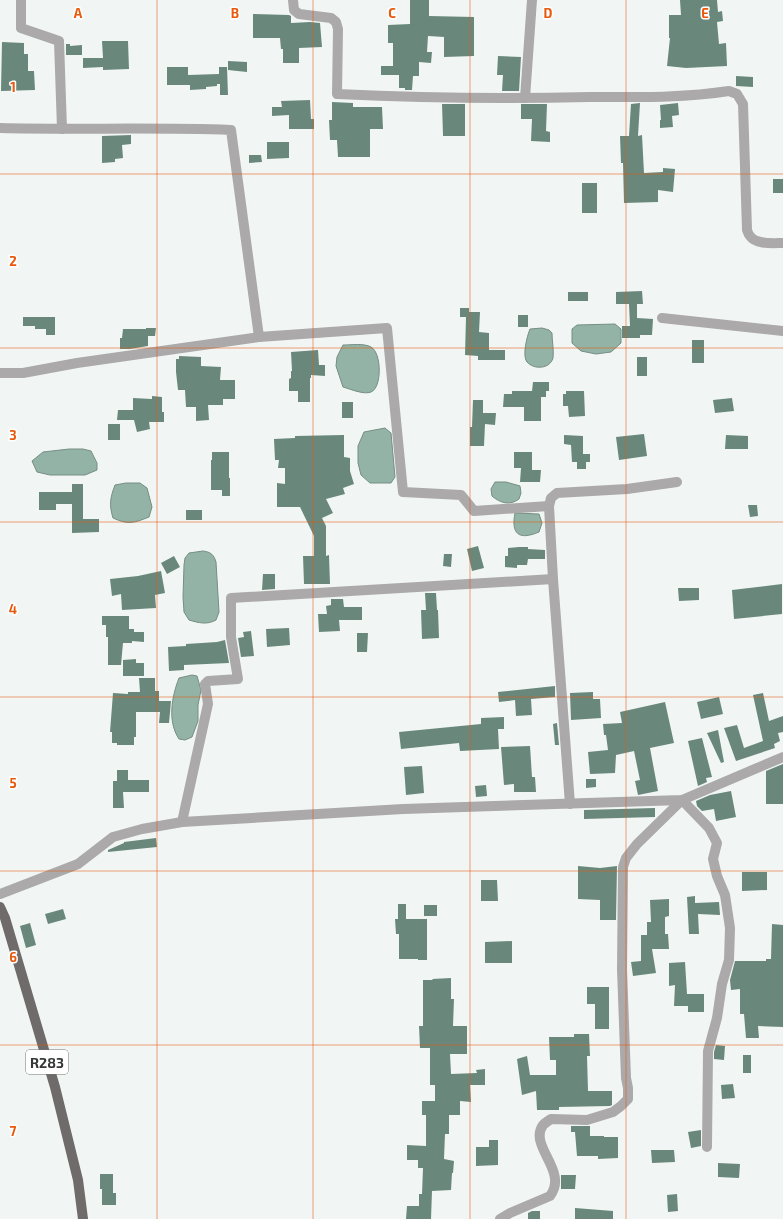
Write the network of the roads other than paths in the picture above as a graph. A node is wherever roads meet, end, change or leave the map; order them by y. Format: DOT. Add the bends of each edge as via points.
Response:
graph roads {
  1 [pos="21,0"];
  2 [pos="293,0"];
  3 [pos="532,0"];
  4 [pos="526,98"];
  5 [pos="0,128"];
  6 [pos="62,129"];
  7 [pos="783,243"];
  8 [pos="662,318"];
  9 [pos="783,331"];
  10 [pos="259,337"];
  11 [pos="0,373"];
  12 [pos="677,482"];
  13 [pos="549,506"];
  14 [pos="553,579"];
  15 [pos="783,757"];
  16 [pos="682,800"];
  17 [pos="570,804"];
  18 [pos="182,822"];
  19 [pos="0,894"];
  20 [pos="0,908"];
  21 [pos="707,1147"];
  22 [pos="83,1219"];
  23 [pos="500,1219"];
  1 -- 6 [label="street" via="21,28 59,41"];
  2 -- 4 [label="street" via="294,10 299,14 331,18 336,22 337,94 420,98"];
  3 -- 4 [label="street"];
  4 -- 7 [label="street" via="678,96 729,92 737,94 743,104 747,230 750,237 757,241"];
  5 -- 6 [label="street"];
  6 -- 10 [label="street" via="231,130"];
  8 -- 9 [label="street"];
  10 -- 11 [label="street" via="23,373"];
  10 -- 13 [label="street" via="387,328 403,492 462,495 474,511"];
  12 -- 13 [label="street" via="627,489 557,493 551,498"];
  13 -- 14 [label="street"];
  14 -- 17 [label="street"];
  14 -- 18 [label="street" via="231,598 231,637 238,679 208,681 205,684 208,704"];
  15 -- 16 [label="street"];
  16 -- 17 [label="street"];
  16 -- 21 [label="street" via="709,828 717,843 713,859 725,895 730,928 729,960 708,1051"];
  16 -- 23 [label="street" via="637,844 626,858 623,867 622,969 628,1099 613,1112 590,1120 550,1119 543,1126 540,1136 542,1148 554,1170 554,1190 550,1196"];
  17 -- 18 [label="street" via="403,809"];
  18 -- 19 [label="street" via="114,837 78,864"];
  20 -- 22 [label="main road, R283" via="55,1087 78,1180"];
}
